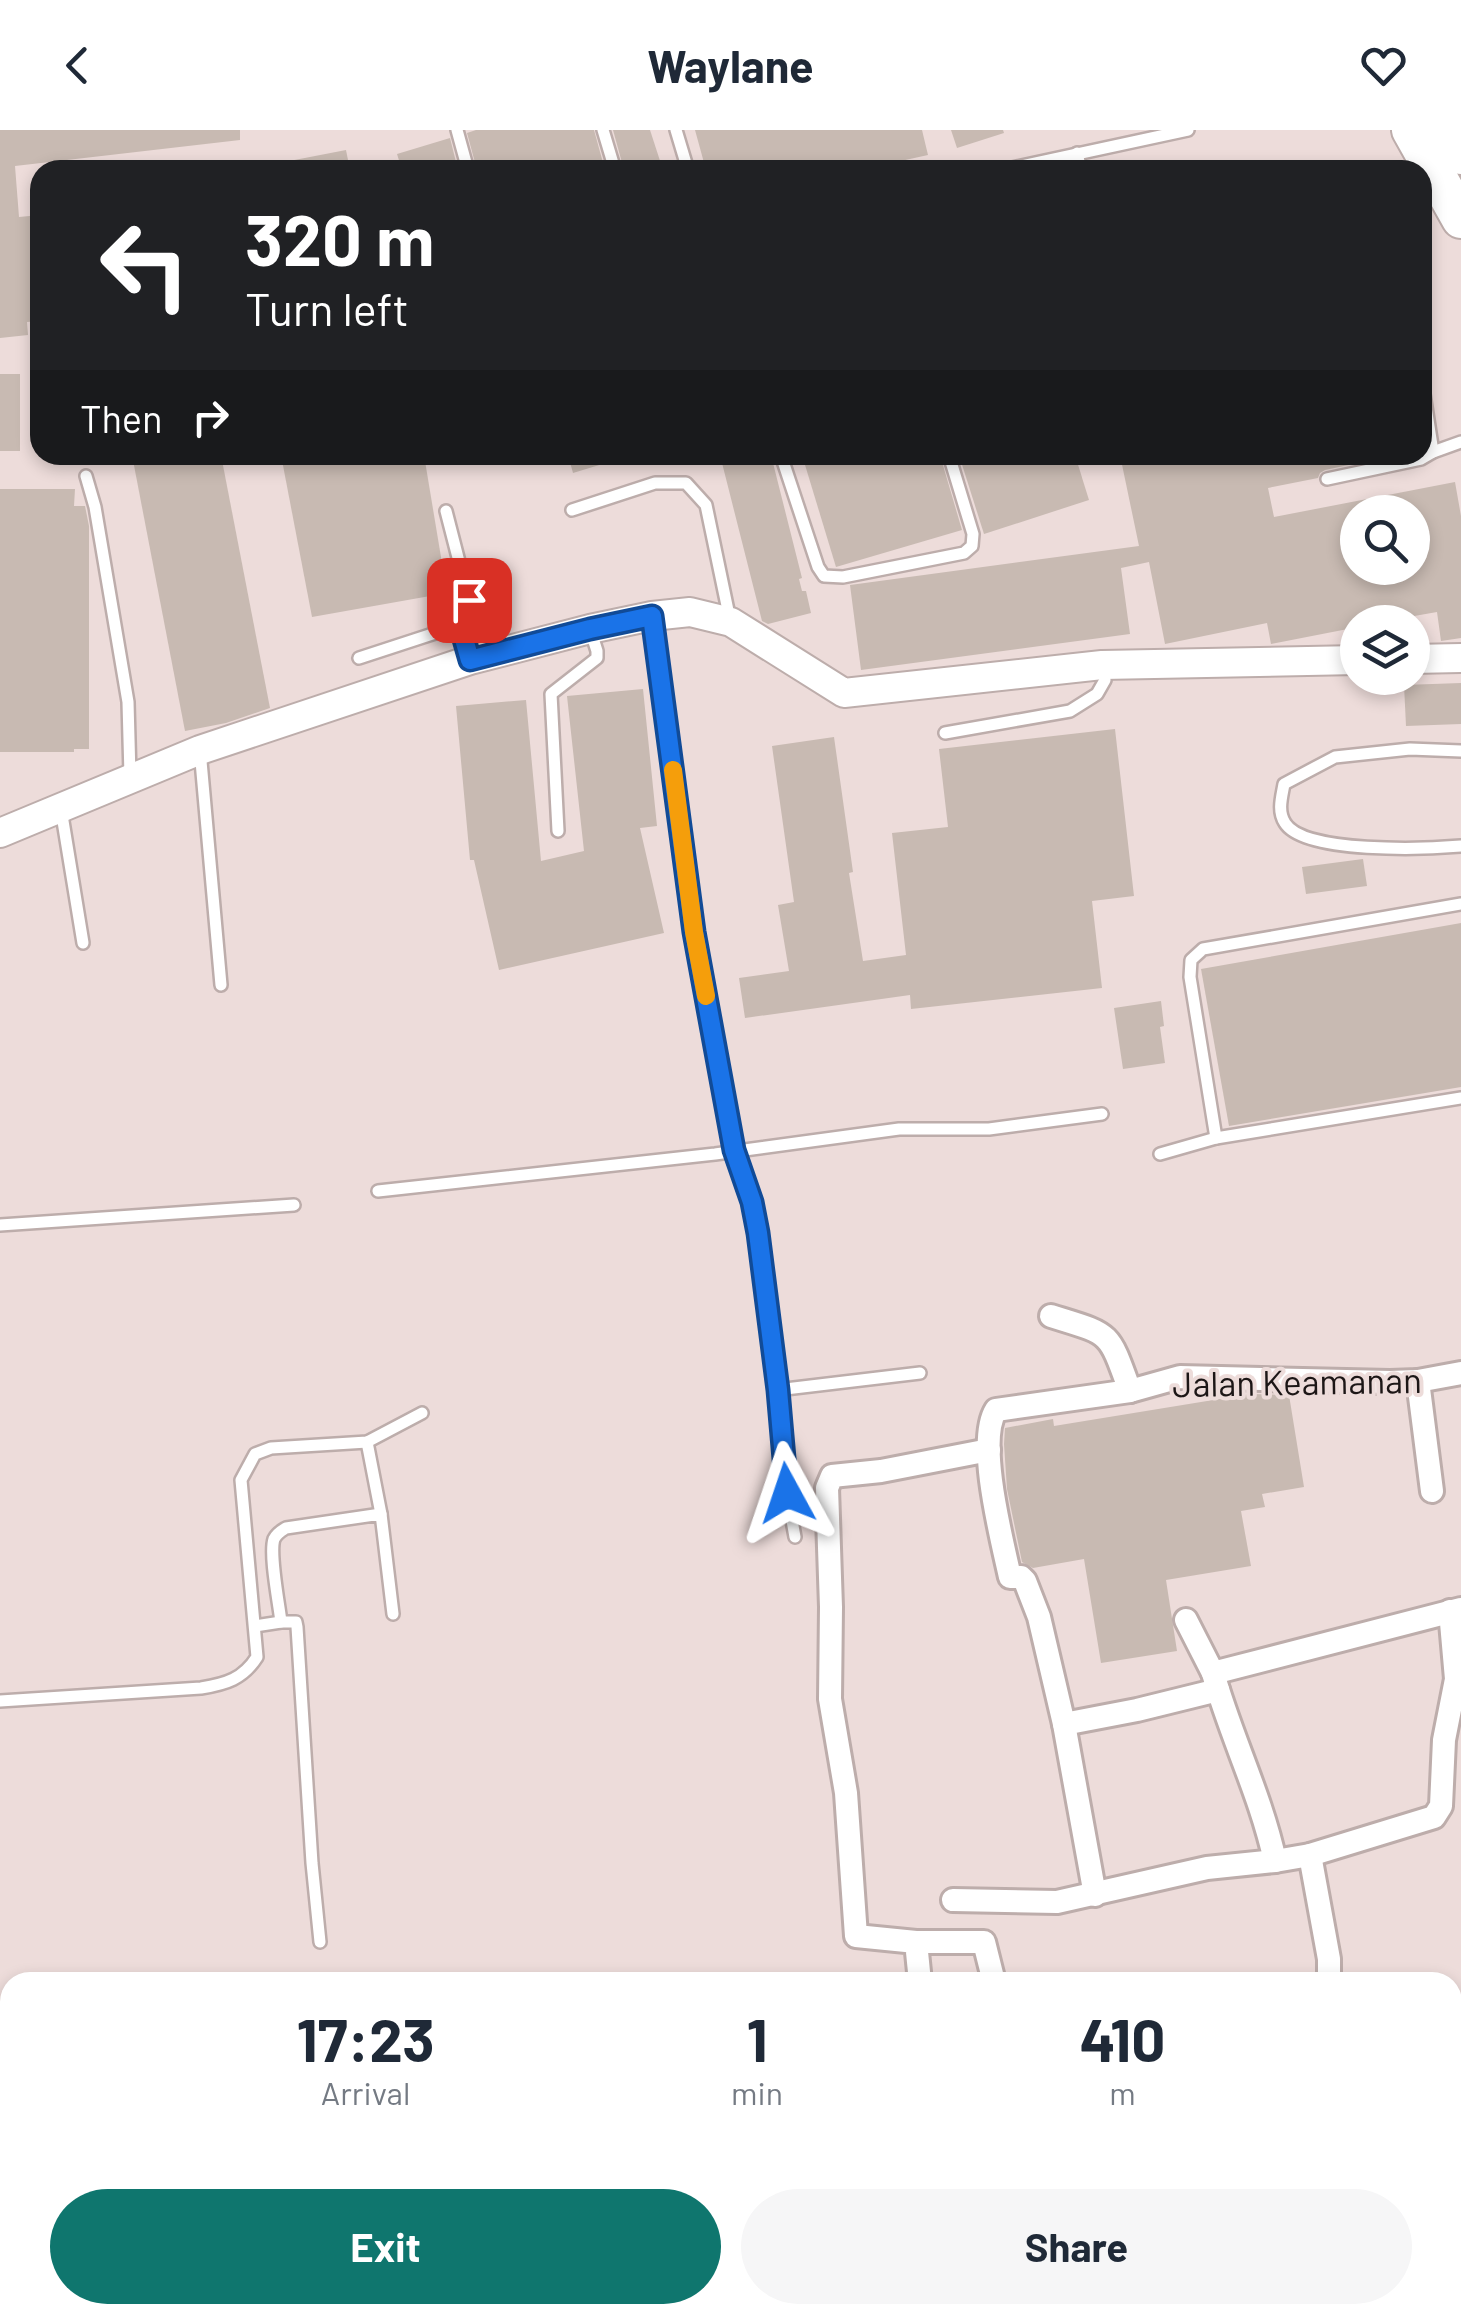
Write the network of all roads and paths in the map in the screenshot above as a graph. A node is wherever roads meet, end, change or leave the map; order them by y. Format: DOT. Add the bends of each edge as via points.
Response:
graph roads {
  1 [pos="457,130"];
  2 [pos="603,130"];
  3 [pos="676,130"];
  4 [pos="1188,130"];
  5 [pos="1411,130"];
  6 [pos="1448,130"];
  7 [pos="1077,154"];
  8 [pos="1461,156"];
  9 [pos="465,160"];
  10 [pos="612,160"];
  11 [pos="685,160"];
  12 [pos="1049,160"];
  13 [pos="1078,160"];
  14 [pos="1428,160"];
  15 [pos="1432,167"];
  16 [pos="1461,218"];
  17 [pos="1432,440"];
  18 [pos="1461,442"];
  19 [pos="1434,452"];
  20 [pos="784,465"];
  21 [pos="952,465"];
  22 [pos="1395,465"];
  23 [pos="86,476"];
  24 [pos="1327,480"];
  25 [pos="446,510"];
  26 [pos="572,510"];
  27 [pos="652,616"];
  28 [pos="730,622"];
  29 [pos="460,625"];
  30 [pos="590,629"];
  31 [pos="359,658"];
  32 [pos="1461,658"];
  33 [pos="1430,659"];
  34 [pos="470,660"];
  35 [pos="1340,660"];
  36 [pos="1102,665"];
  37 [pos="945,733"];
  38 [pos="200,750"];
  39 [pos="1461,751"];
  40 [pos="130,780"];
  41 [pos="60,807"];
  42 [pos="558,831"];
  43 [pos="0,833"];
  44 [pos="1461,846"];
  45 [pos="1461,904"];
  46 [pos="83,943"];
  47 [pos="221,985"];
  48 [pos="1461,1098"];
  49 [pos="1102,1114"];
  50 [pos="1216,1138"];
  51 [pos="734,1150"];
  52 [pos="1160,1154"];
  53 [pos="378,1191"];
  54 [pos="294,1206"];
  55 [pos="0,1225"];
  56 [pos="1051,1316"];
  57 [pos="1461,1373"];
  58 [pos="920,1374"];
  59 [pos="1418,1381"];
  60 [pos="778,1390"];
  61 [pos="1130,1390"];
  62 [pos="422,1413"];
  63 [pos="367,1442"];
  64 [pos="989,1450"];
  65 [pos="1432,1491"];
  66 [pos="382,1514"];
  67 [pos="795,1538"];
  68 [pos="1456,1610"];
  69 [pos="393,1614"];
  70 [pos="1186,1620"];
  71 [pos="281,1622"];
  72 [pos="254,1626"];
  73 [pos="1215,1682"];
  74 [pos="0,1701"];
  75 [pos="1064,1724"];
  76 [pos="1310,1854"];
  77 [pos="1275,1861"];
  78 [pos="1096,1895"];
  79 [pos="953,1900"];
  80 [pos="320,1942"];
  81 [pos="916,1942"];
  82 [pos="919,1972"];
  83 [pos="992,1972"];
  84 [pos="1329,1972"];
  1 -- 9 [label="lane"];
  2 -- 10 [label="lane"];
  3 -- 11 [label="lane"];
  4 -- 7 [label="lane"];
  5 -- 14 [label="highway"];
  6 -- 8 [label="highway"];
  7 -- 12 [label="lane"];
  7 -- 13 [label="lane"];
  15 -- 16 [label="highway"];
  17 -- 19 [label="lane"];
  18 -- 19 [label="lane"];
  20 -- 21 [label="lane" via="818,567 824,576 844,578 972,546"];
  22 -- 24 [label="lane"];
  23 -- 40 [label="lane" via="128,702"];
  25 -- 29 [label="lane" via="472,612"];
  26 -- 28 [label="lane" via="655,483 686,483 706,505"];
  27 -- 28 [label="street" via="690,612"];
  27 -- 30 [label="street"];
  27 -- 51 [label="lane" via="694,932"];
  28 -- 36 [label="street" via="844,692"];
  29 -- 31 [label="lane"];
  29 -- 34 [label="lane"];
  30 -- 34 [label="street"];
  30 -- 42 [label="lane" via="597,658 552,694"];
  32 -- 33 [label="street"];
  34 -- 38 [label="street"];
  35 -- 36 [label="street"];
  36 -- 37 [label="lane" via="1097,694 1070,711"];
  38 -- 40 [label="street"];
  38 -- 47 [label="lane"];
  39 -- 44 [label="lane" via="1335,757 1284,784 1280,805 1285,823 1300,836 1330,844"];
  40 -- 41 [label="street"];
  41 -- 43 [label="street"];
  41 -- 46 [label="lane"];
  45 -- 50 [label="lane" via="1203,949 1191,960"];
  48 -- 50 [label="lane"];
  49 -- 51 [label="lane"];
  50 -- 52 [label="lane"];
  51 -- 53 [label="lane"];
  51 -- 60 [label="lane" via="758,1233"];
  54 -- 55 [label="lane"];
  56 -- 61 [label="street" via="1111,1340"];
  57 -- 59 [label="street, Jalan Keamanan"];
  58 -- 60 [label="lane"];
  59 -- 61 [label="street, Jalan Keamanan" via="1180,1378"];
  59 -- 65 [label="street"];
  60 -- 67 [label="lane"];
  61 -- 64 [label="street, Jalan Keamanan" via="996,1410 989,1420"];
  62 -- 63 [label="lane"];
  63 -- 66 [label="lane"];
  63 -- 72 [label="lane" via="272,1448 246,1466 241,1480"];
  64 -- 75 [label="street" via="1010,1577 1021,1577 1032,1593"];
  64 -- 81 [label="street" via="832,1476 827,1488 830,1699 846,1793 856,1936"];
  66 -- 69 [label="lane"];
  66 -- 71 [label="lane" via="280,1532 274,1552"];
  68 -- 73 [label="street"];
  68 -- 76 [label="street" via="1456,1679 1441,1806 1434,1817"];
  70 -- 73 [label="street"];
  71 -- 72 [label="lane"];
  71 -- 80 [label="lane" via="298,1627"];
  72 -- 74 [label="lane" via="258,1657 224,1684"];
  73 -- 75 [label="street" via="1137,1710"];
  73 -- 77 [label="street"];
  75 -- 78 [label="street"];
  76 -- 77 [label="street"];
  76 -- 84 [label="street"];
  77 -- 78 [label="street" via="1207,1868"];
  78 -- 79 [label="street" via="1057,1902"];
  81 -- 82 [label="street"];
  81 -- 83 [label="street" via="984,1942"];
}
